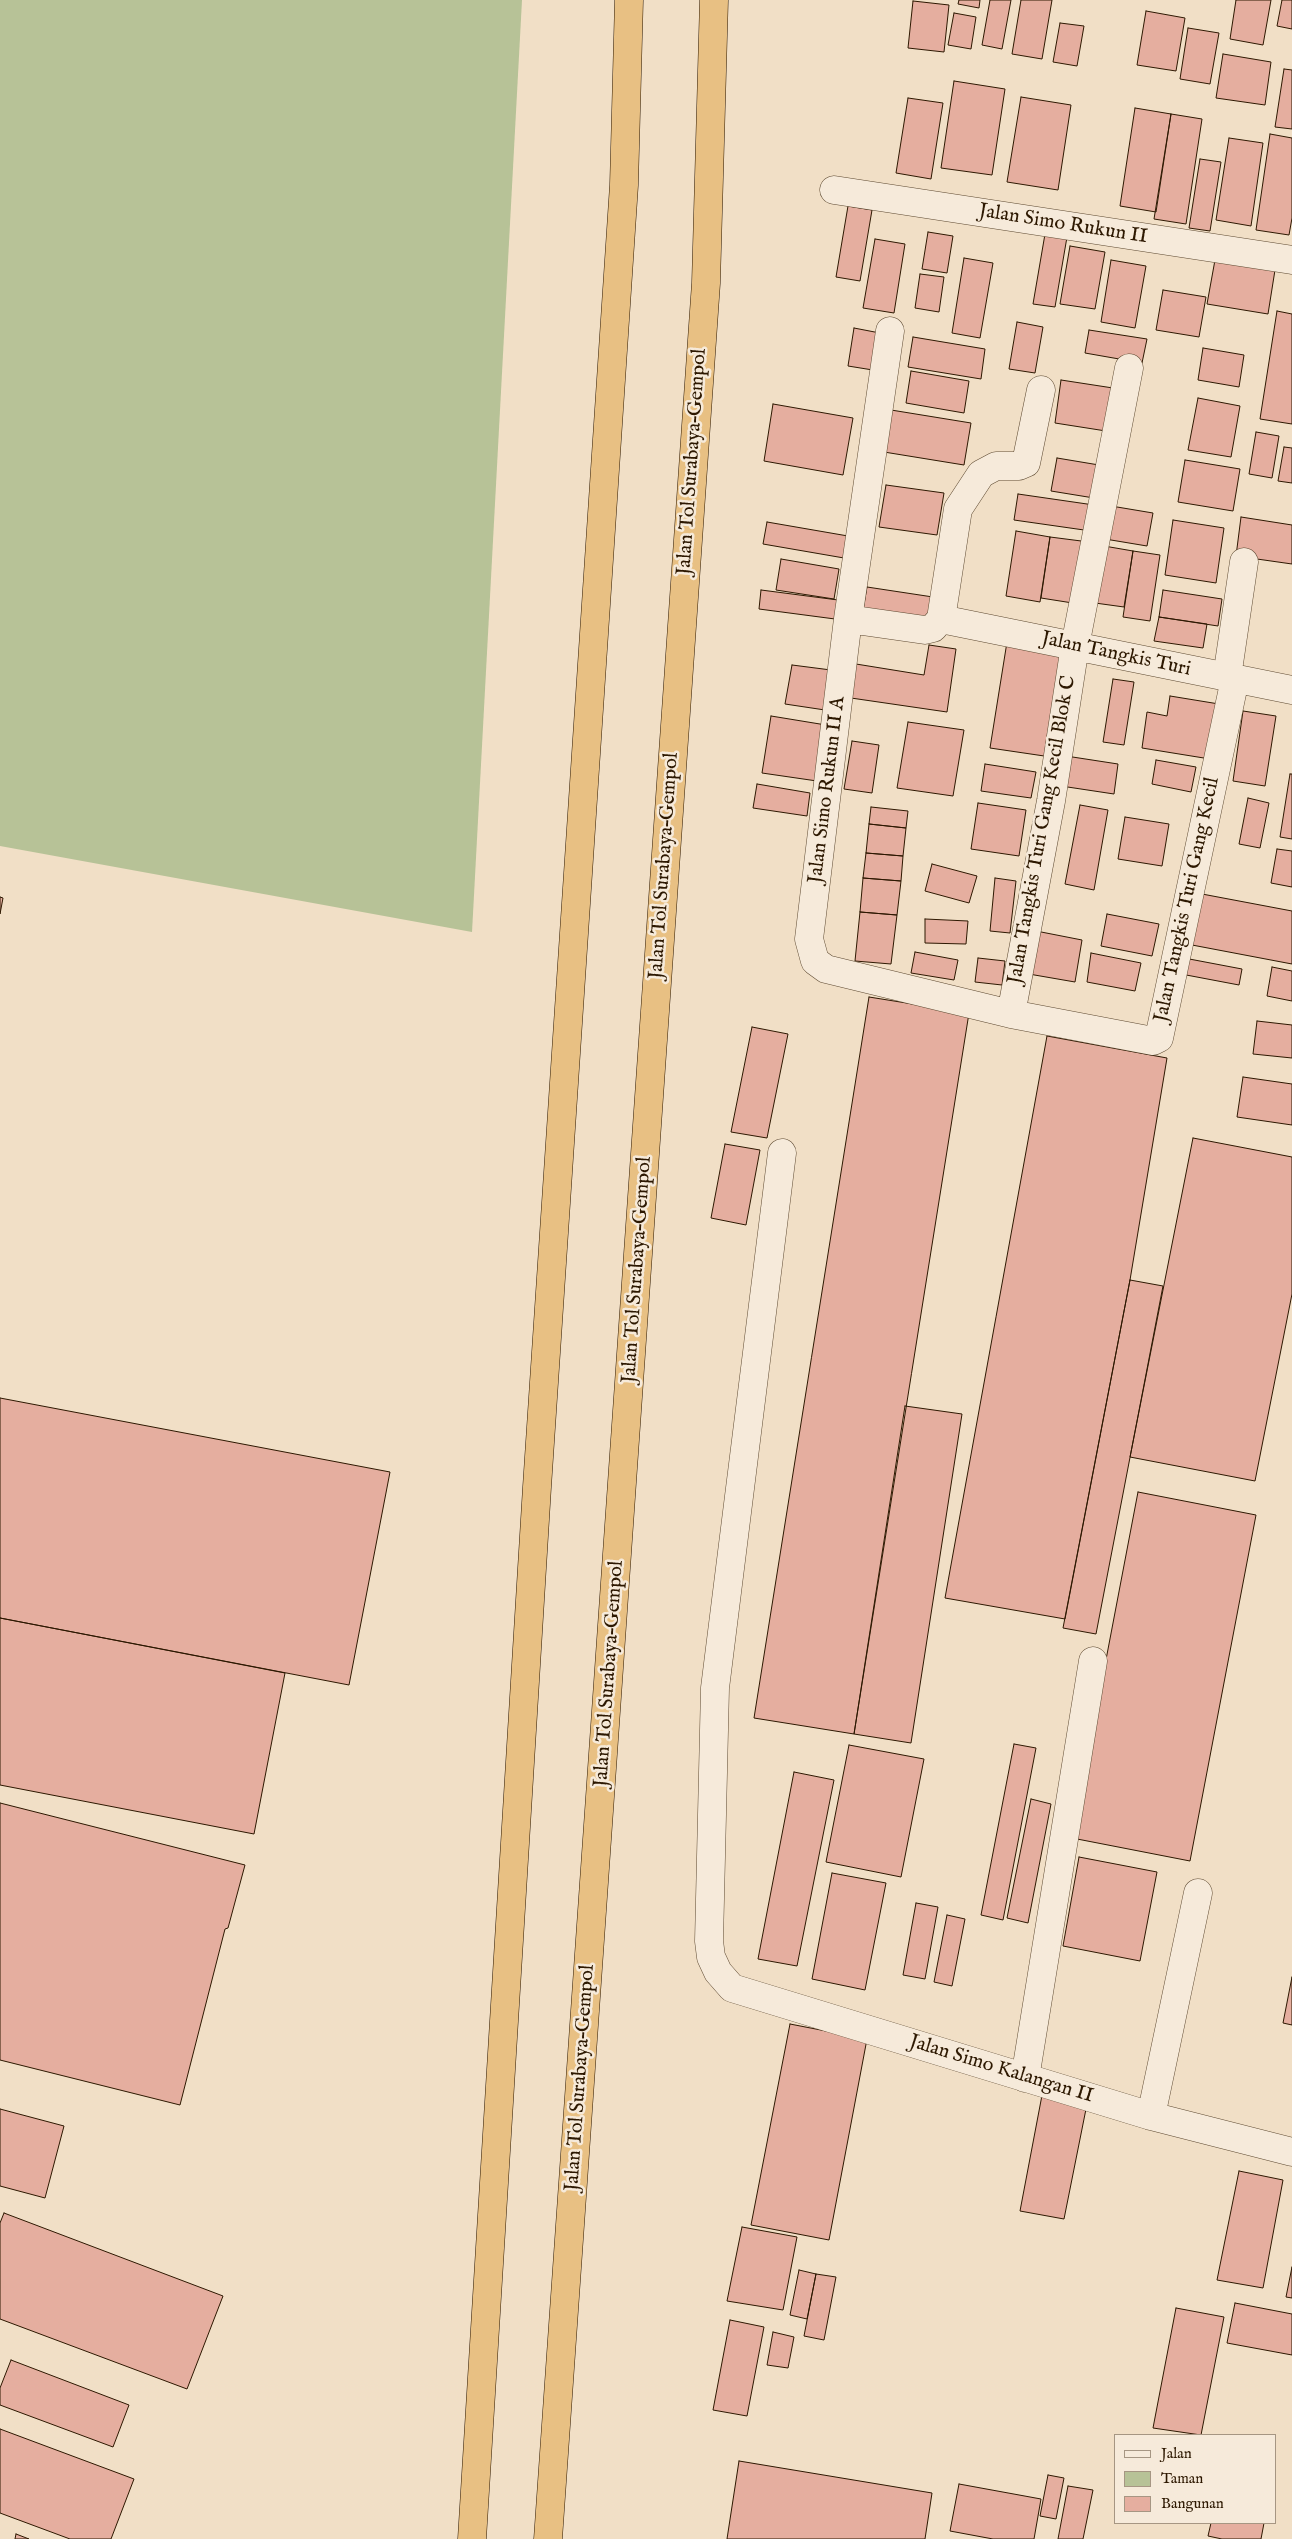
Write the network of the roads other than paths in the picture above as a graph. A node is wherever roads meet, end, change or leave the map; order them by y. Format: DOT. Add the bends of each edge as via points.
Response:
graph roads {
  1 [pos="628,0"];
  2 [pos="714,0"];
  3 [pos="834,190"];
  4 [pos="1292,260"];
  5 [pos="890,330"];
  6 [pos="1129,368"];
  7 [pos="1041,390"];
  8 [pos="1244,562"];
  9 [pos="848,619"];
  10 [pos="941,619"];
  11 [pos="1074,646"];
  12 [pos="1231,678"];
  13 [pos="1292,690"];
  14 [pos="815,960"];
  15 [pos="1011,1014"];
  16 [pos="782,1153"];
  17 [pos="1093,1661"];
  18 [pos="1198,1893"];
  19 [pos="1025,2078"];
  20 [pos="1151,2116"];
  21 [pos="1292,2152"];
  22 [pos="472,2539"];
  23 [pos="548,2539"];
  1 -- 22 [label="highway" via="624,185 539,1457"];
  2 -- 23 [label="highway, Jalan Tol Surabaya–Gempol" via="704,303"];
  3 -- 4 [label="street, Jalan Simo Rukun II"];
  5 -- 9 [label="street, Jalan Simo Rukun II A"];
  6 -- 11 [label="street, Jalan Tangkis Turi Gang Kecil Blok C"];
  7 -- 10 [label="street" via="1026,463 996,466 981,474 958,509"];
  8 -- 12 [label="street"];
  9 -- 10 [label="street" via="929,630"];
  9 -- 14 [label="street, Jalan Simo Rukun II A" via="810,939"];
  10 -- 11 [label="street, Jalan Tangkis Turi"];
  11 -- 12 [label="street, Jalan Tangkis Turi"];
  11 -- 15 [label="street, Jalan Tangkis Turi Gang Kecil Blok C" via="1051,800"];
  12 -- 13 [label="street, Jalan Tangkis Turi"];
  12 -- 15 [label="street, Jalan Tangkis Turi Gang Kecil" via="1159,1038 1153,1040"];
  14 -- 15 [label="street, Jalan Tangkis Turi Gang Kecil" via="826,969"];
  16 -- 19 [label="street, Jalan Simo Kalangan II" via="716,1688 710,1957 732,1988"];
  17 -- 19 [label="street"];
  18 -- 20 [label="street"];
  19 -- 20 [label="street, Jalan Simo Kalangan II"];
  20 -- 21 [label="street, Jalan Simo Kalangan II"];
}
